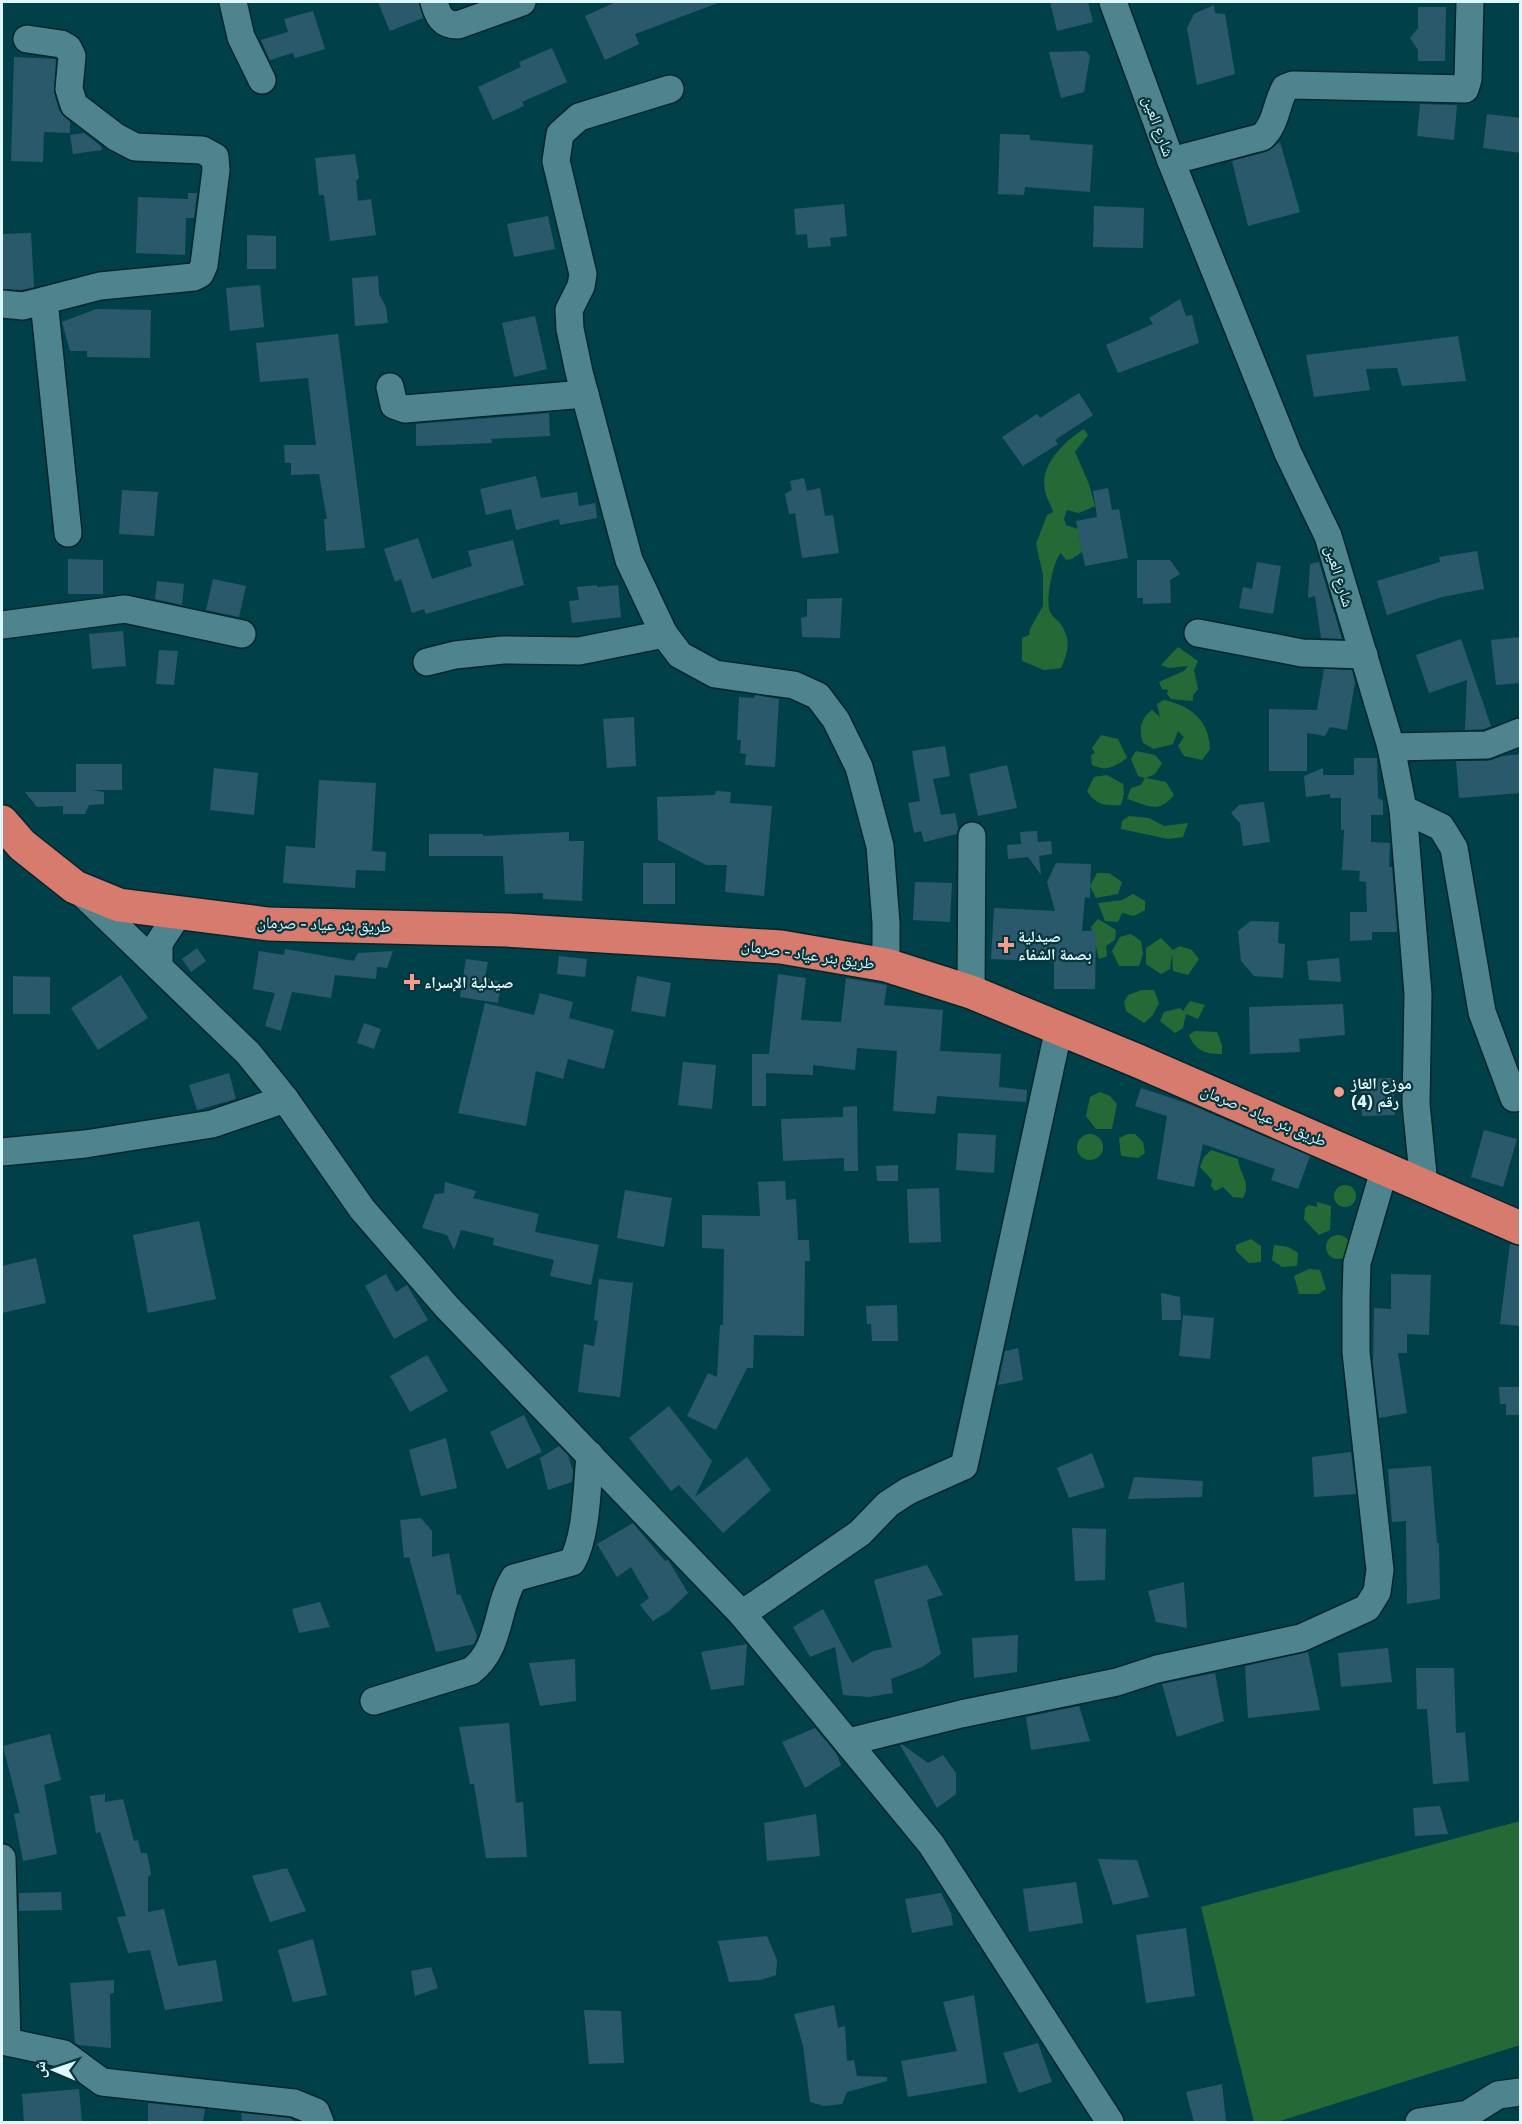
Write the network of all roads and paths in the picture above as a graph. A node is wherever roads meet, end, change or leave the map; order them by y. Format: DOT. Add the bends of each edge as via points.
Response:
graph roads {
  1 [pos="233,2"];
  2 [pos="434,2"];
  3 [pos="522,2"];
  4 [pos="1113,2"];
  5 [pos="1470,2"];
  6 [pos="27,39"];
  7 [pos="262,80"];
  8 [pos="670,89"];
  9 [pos="1171,161"];
  10 [pos="44,301"];
  11 [pos="2,304"];
  12 [pos="390,387"];
  13 [pos="585,394"];
  14 [pos="68,533"];
  15 [pos="2,625"];
  16 [pos="1198,633"];
  17 [pos="243,634"];
  18 [pos="664,634"];
  19 [pos="1364,655"];
  20 [pos="427,662"];
  21 [pos="1521,732"];
  22 [pos="1391,747"];
  23 [pos="1403,809"];
  24 [pos="2,822"];
  25 [pos="972,836"];
  26 [pos="75,887"];
  27 [pos="178,914"];
  28 [pos="885,965"];
  29 [pos="159,967"];
  30 [pos="971,992"];
  31 [pos="1059,1028"];
  32 [pos="1514,1098"];
  33 [pos="285,1099"];
  34 [pos="2,1152"];
  35 [pos="1385,1167"];
  36 [pos="1424,1185"];
  37 [pos="1521,1228"];
  38 [pos="591,1455"];
  39 [pos="742,1614"];
  40 [pos="374,1701"];
  41 [pos="848,1743"];
  42 [pos="2,1858"];
  43 [pos="1521,2092"];
  44 [pos="320,2122"];
  45 [pos="1110,2122"];
  46 [pos="1419,2122"];
  1 -- 7 [label="street" via="241,37"];
  2 -- 3 [label="street" via="440,18 452,25"];
  4 -- 9 [label="street, شارع العين"];
  5 -- 9 [label="street" via="1465,89 1293,85 1285,88 1271,129 1262,137"];
  6 -- 10 [label="street" via="68,48 72,56 69,89 74,105 116,137 135,147 202,150 215,157 216,170 200,274 194,278 100,286"];
  8 -- 13 [label="street" via="579,117 560,134 556,162 583,274 569,310"];
  9 -- 19 [label="street, شارع العين" via="1288,453 1328,536"];
  10 -- 11 [label="street" via="23,306"];
  10 -- 14 [label="street"];
  12 -- 13 [label="street" via="394,405 405,409"];
  13 -- 18 [label="street" via="629,560"];
  15 -- 17 [label="street" via="125,609"];
  16 -- 19 [label="street" via="1302,653"];
  18 -- 20 [label="street" via="579,651 503,650"];
  18 -- 28 [label="street" via="680,655 715,674 794,685 818,696 836,720 859,767 880,846"];
  19 -- 22 [label="street, شارع العين"];
  21 -- 22 [label="street" via="1487,745"];
  22 -- 23 [label="street, شارع العين"];
  23 -- 32 [label="street" via="1441,827 1454,848 1482,1012"];
  23 -- 36 [label="street, شارع العين" via="1418,994 1416,1104"];
  24 -- 26 [label="highway, طريق بئر عياد - صرمان" via="22,845"];
  25 -- 30 [label="street"];
  26 -- 27 [label="highway, طريق بئر عياد - صرمان" via="119,904"];
  26 -- 29 [label="street"];
  27 -- 28 [label="highway, طريق بئر عياد - صرمان" via="268,924 506,930 781,947"];
  27 -- 29 [label="street" via="159,943"];
  28 -- 30 [label="highway, طريق بئر عياد - صرمان"];
  29 -- 33 [label="street" via="248,1053"];
  30 -- 31 [label="highway, طريق بئر عياد - صرمان"];
  31 -- 35 [label="highway, طريق بئر عياد - صرمان"];
  31 -- 39 [label="street" via="964,1466 888,1504 860,1533"];
  33 -- 34 [label="street" via="212,1124 85,1144"];
  33 -- 38 [label="street" via="362,1209 446,1306"];
  35 -- 36 [label="highway, طريق بئر عياد - صرمان"];
  35 -- 41 [label="street" via="1357,1263 1356,1352 1380,1570 1377,1592 1367,1608 1301,1638"];
  36 -- 37 [label="highway, طريق بئر عياد - صرمان"];
  38 -- 39 [label="street"];
  38 -- 40 [label="street" via="577,1554 572,1562 514,1578 482,1663 471,1671"];
  39 -- 41 [label="street"];
  41 -- 45 [label="street" via="931,1845"];
  42 -- 44 [label="street" via="8,2042 63,2054 102,2082 294,2103 316,2112"];
  43 -- 46 [label="street" via="1498,2095 1468,2114"];
}
